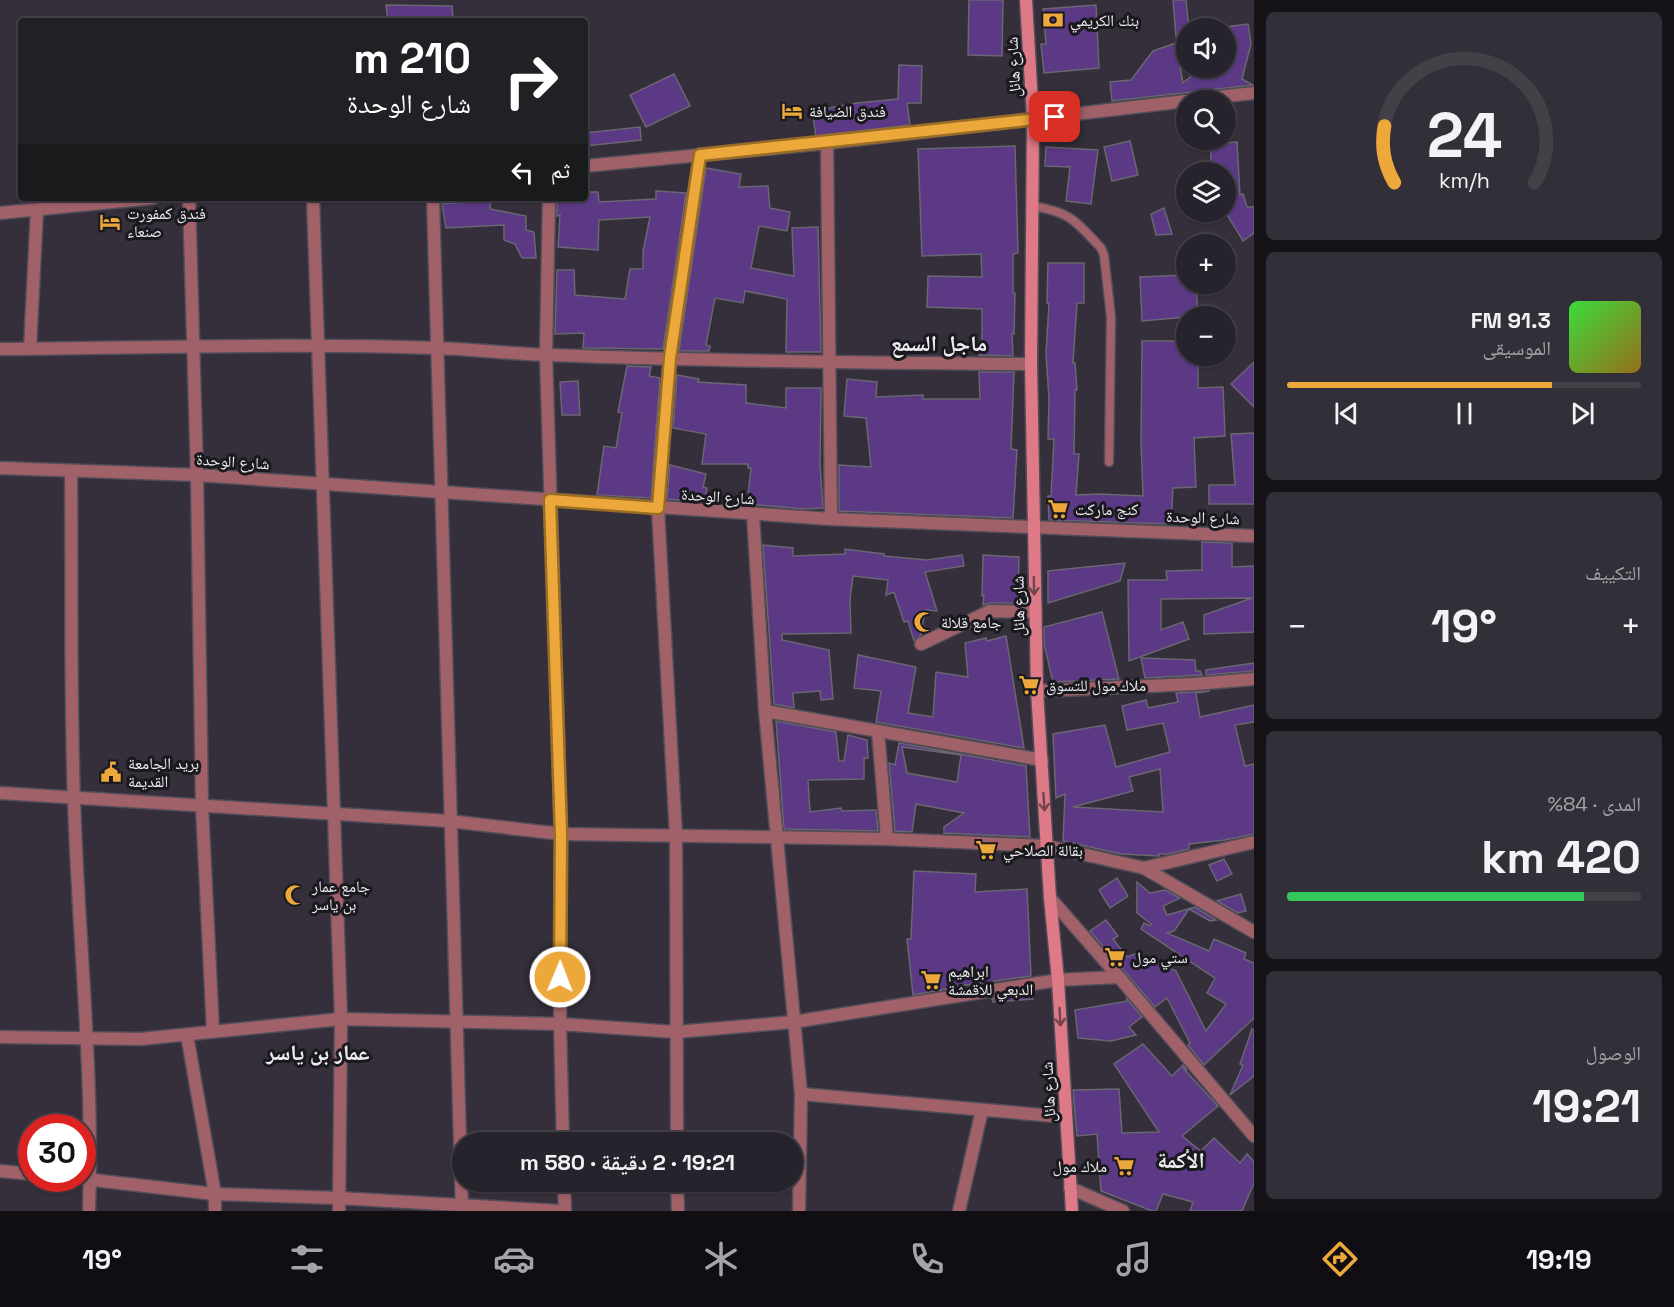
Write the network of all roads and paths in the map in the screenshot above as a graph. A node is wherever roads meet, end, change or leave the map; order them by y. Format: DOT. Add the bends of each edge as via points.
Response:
graph roads {
  1 [pos="1026,0"];
  2 [pos="1254,93"];
  3 [pos="1236,95"];
  4 [pos="1176,103"];
  5 [pos="1033,120"];
  6 [pos="826,143"];
  7 [pos="700,155"];
  8 [pos="588,166"];
  9 [pos="124,201"];
  10 [pos="189,201"];
  11 [pos="312,201"];
  12 [pos="433,201"];
  13 [pos="549,201"];
  14 [pos="1032,206"];
  15 [pos="37,210"];
  16 [pos="0,213"];
  17 [pos="193,345"];
  18 [pos="318,346"];
  19 [pos="30,348"];
  20 [pos="437,348"];
  21 [pos="0,349"];
  22 [pos="546,355"];
  23 [pos="670,358"];
  24 [pos="829,363"];
  25 [pos="1031,364"];
  26 [pos="1109,462"];
  27 [pos="0,468"];
  28 [pos="72,472"];
  29 [pos="197,475"];
  30 [pos="324,484"];
  31 [pos="441,492"];
  32 [pos="550,500"];
  33 [pos="658,508"];
  34 [pos="753,514"];
  35 [pos="831,519"];
  36 [pos="1033,528"];
  37 [pos="1254,536"];
  38 [pos="1035,612"];
  39 [pos="921,644"];
  40 [pos="1254,679"];
  41 [pos="1037,691"];
  42 [pos="765,711"];
  43 [pos="878,731"];
  44 [pos="1042,760"];
  45 [pos="0,793"];
  46 [pos="74,798"];
  47 [pos="202,806"];
  48 [pos="333,813"];
  49 [pos="449,821"];
  50 [pos="561,834"];
  51 [pos="676,836"];
  52 [pos="777,837"];
  53 [pos="887,839"];
  54 [pos="1254,842"];
  55 [pos="1047,846"];
  56 [pos="1144,868"];
  57 [pos="1050,898"];
  58 [pos="1254,932"];
  59 [pos="1119,977"];
  60 [pos="1058,980"];
  61 [pos="341,1019"];
  62 [pos="456,1022"];
  63 [pos="793,1022"];
  64 [pos="560,1024"];
  65 [pos="213,1031"];
  66 [pos="676,1032"];
  67 [pos="187,1035"];
  68 [pos="0,1037"];
  69 [pos="87,1039"];
  70 [pos="801,1094"];
  71 [pos="982,1110"];
  72 [pos="86,1114"];
  73 [pos="1066,1118"];
  74 [pos="563,1132"];
  75 [pos="677,1132"];
  76 [pos="1254,1134"];
  77 [pos="0,1171"];
  78 [pos="18,1173"];
  79 [pos="96,1180"];
  80 [pos="1071,1188"];
  81 [pos="87,1192"];
  82 [pos="564,1192"];
  83 [pos="677,1192"];
  84 [pos="215,1194"];
  85 [pos="339,1198"];
  86 [pos="462,1209"];
  87 [pos="89,1211"];
  88 [pos="215,1211"];
  89 [pos="339,1211"];
  90 [pos="560,1211"];
  91 [pos="565,1211"];
  92 [pos="678,1211"];
  93 [pos="799,1211"];
  94 [pos="959,1211"];
  95 [pos="1072,1211"];
  96 [pos="1123,1211"];
  1 -- 5 [label="street, شارع هائل"];
  2 -- 3 [label="street"];
  4 -- 5 [label="street"];
  5 -- 6 [label="street"];
  5 -- 14 [label="street, شارع هائل"];
  6 -- 7 [label="street"];
  6 -- 24 [label="street"];
  7 -- 8 [label="street"];
  7 -- 23 [label="street"];
  9 -- 15 [label="street"];
  10 -- 17 [label="street"];
  11 -- 18 [label="street"];
  12 -- 20 [label="street"];
  13 -- 22 [label="street"];
  14 -- 25 [label="street, شارع هائل"];
  14 -- 26 [label="lane" via="1068,216 1104,255 1111,317"];
  15 -- 16 [label="street"];
  15 -- 19 [label="street"];
  17 -- 18 [label="street"];
  17 -- 19 [label="street"];
  17 -- 29 [label="street"];
  18 -- 20 [label="street"];
  18 -- 30 [label="street"];
  19 -- 21 [label="street"];
  20 -- 22 [label="street"];
  20 -- 31 [label="street"];
  22 -- 23 [label="street"];
  22 -- 32 [label="street"];
  23 -- 24 [label="street"];
  23 -- 33 [label="street"];
  24 -- 25 [label="street"];
  24 -- 35 [label="street"];
  25 -- 36 [label="street, شارع هائل"];
  27 -- 28 [label="street, شارع الوحدة"];
  28 -- 29 [label="street, شارع الوحدة"];
  28 -- 46 [label="street"];
  29 -- 30 [label="street, شارع الوحدة"];
  29 -- 47 [label="street"];
  30 -- 31 [label="street, شارع الوحدة"];
  30 -- 48 [label="street"];
  31 -- 32 [label="street, شارع الوحدة"];
  31 -- 49 [label="street"];
  32 -- 33 [label="street, شارع الوحدة"];
  32 -- 50 [label="street"];
  33 -- 34 [label="street, شارع الوحدة"];
  33 -- 51 [label="street"];
  34 -- 35 [label="street, شارع الوحدة"];
  34 -- 42 [label="street"];
  35 -- 36 [label="street, شارع الوحدة"];
  36 -- 37 [label="street, شارع الوحدة"];
  36 -- 38 [label="street, شارع هائل, one-way"];
  38 -- 39 [label="street" via="990,611"];
  38 -- 41 [label="street, شارع هائل"];
  40 -- 41 [label="street"];
  41 -- 44 [label="street, شارع هائل"];
  42 -- 43 [label="street"];
  42 -- 52 [label="street"];
  43 -- 44 [label="street"];
  43 -- 53 [label="street"];
  44 -- 55 [label="street, شارع هائل, one-way"];
  45 -- 46 [label="street"];
  46 -- 47 [label="street"];
  46 -- 69 [label="street"];
  47 -- 48 [label="street"];
  47 -- 65 [label="street"];
  48 -- 49 [label="street"];
  48 -- 61 [label="street"];
  49 -- 50 [label="street"];
  49 -- 62 [label="street"];
  50 -- 51 [label="street"];
  50 -- 64 [label="street"];
  51 -- 52 [label="street"];
  51 -- 66 [label="street"];
  52 -- 53 [label="street"];
  52 -- 63 [label="street"];
  53 -- 55 [label="street"];
  54 -- 56 [label="street"];
  55 -- 56 [label="street"];
  55 -- 57 [label="street, شارع هائل"];
  56 -- 58 [label="street"];
  57 -- 59 [label="street"];
  57 -- 60 [label="street, شارع هائل"];
  59 -- 60 [label="street"];
  59 -- 76 [label="street"];
  60 -- 63 [label="street"];
  60 -- 73 [label="street, شارع هائل, one-way"];
  61 -- 62 [label="street"];
  61 -- 65 [label="street"];
  61 -- 85 [label="street"];
  62 -- 64 [label="street"];
  62 -- 86 [label="street"];
  63 -- 66 [label="street"];
  63 -- 70 [label="street"];
  64 -- 66 [label="street"];
  64 -- 74 [label="street"];
  65 -- 67 [label="street"];
  66 -- 75 [label="street"];
  67 -- 69 [label="street"];
  67 -- 84 [label="street"];
  68 -- 69 [label="street"];
  69 -- 72 [label="street"];
  70 -- 71 [label="street"];
  70 -- 93 [label="street"];
  71 -- 73 [label="street"];
  71 -- 94 [label="street"];
  73 -- 80 [label="street, شارع هائل"];
  77 -- 78 [label="street"];
  79 -- 84 [label="street"];
  80 -- 95 [label="street, شارع هائل"];
  80 -- 96 [label="street"];
  81 -- 87 [label="street"];
  82 -- 91 [label="street"];
  83 -- 92 [label="street"];
  84 -- 85 [label="street"];
  84 -- 88 [label="street"];
  85 -- 86 [label="street"];
  85 -- 89 [label="street"];
  86 -- 90 [label="street"];
}
